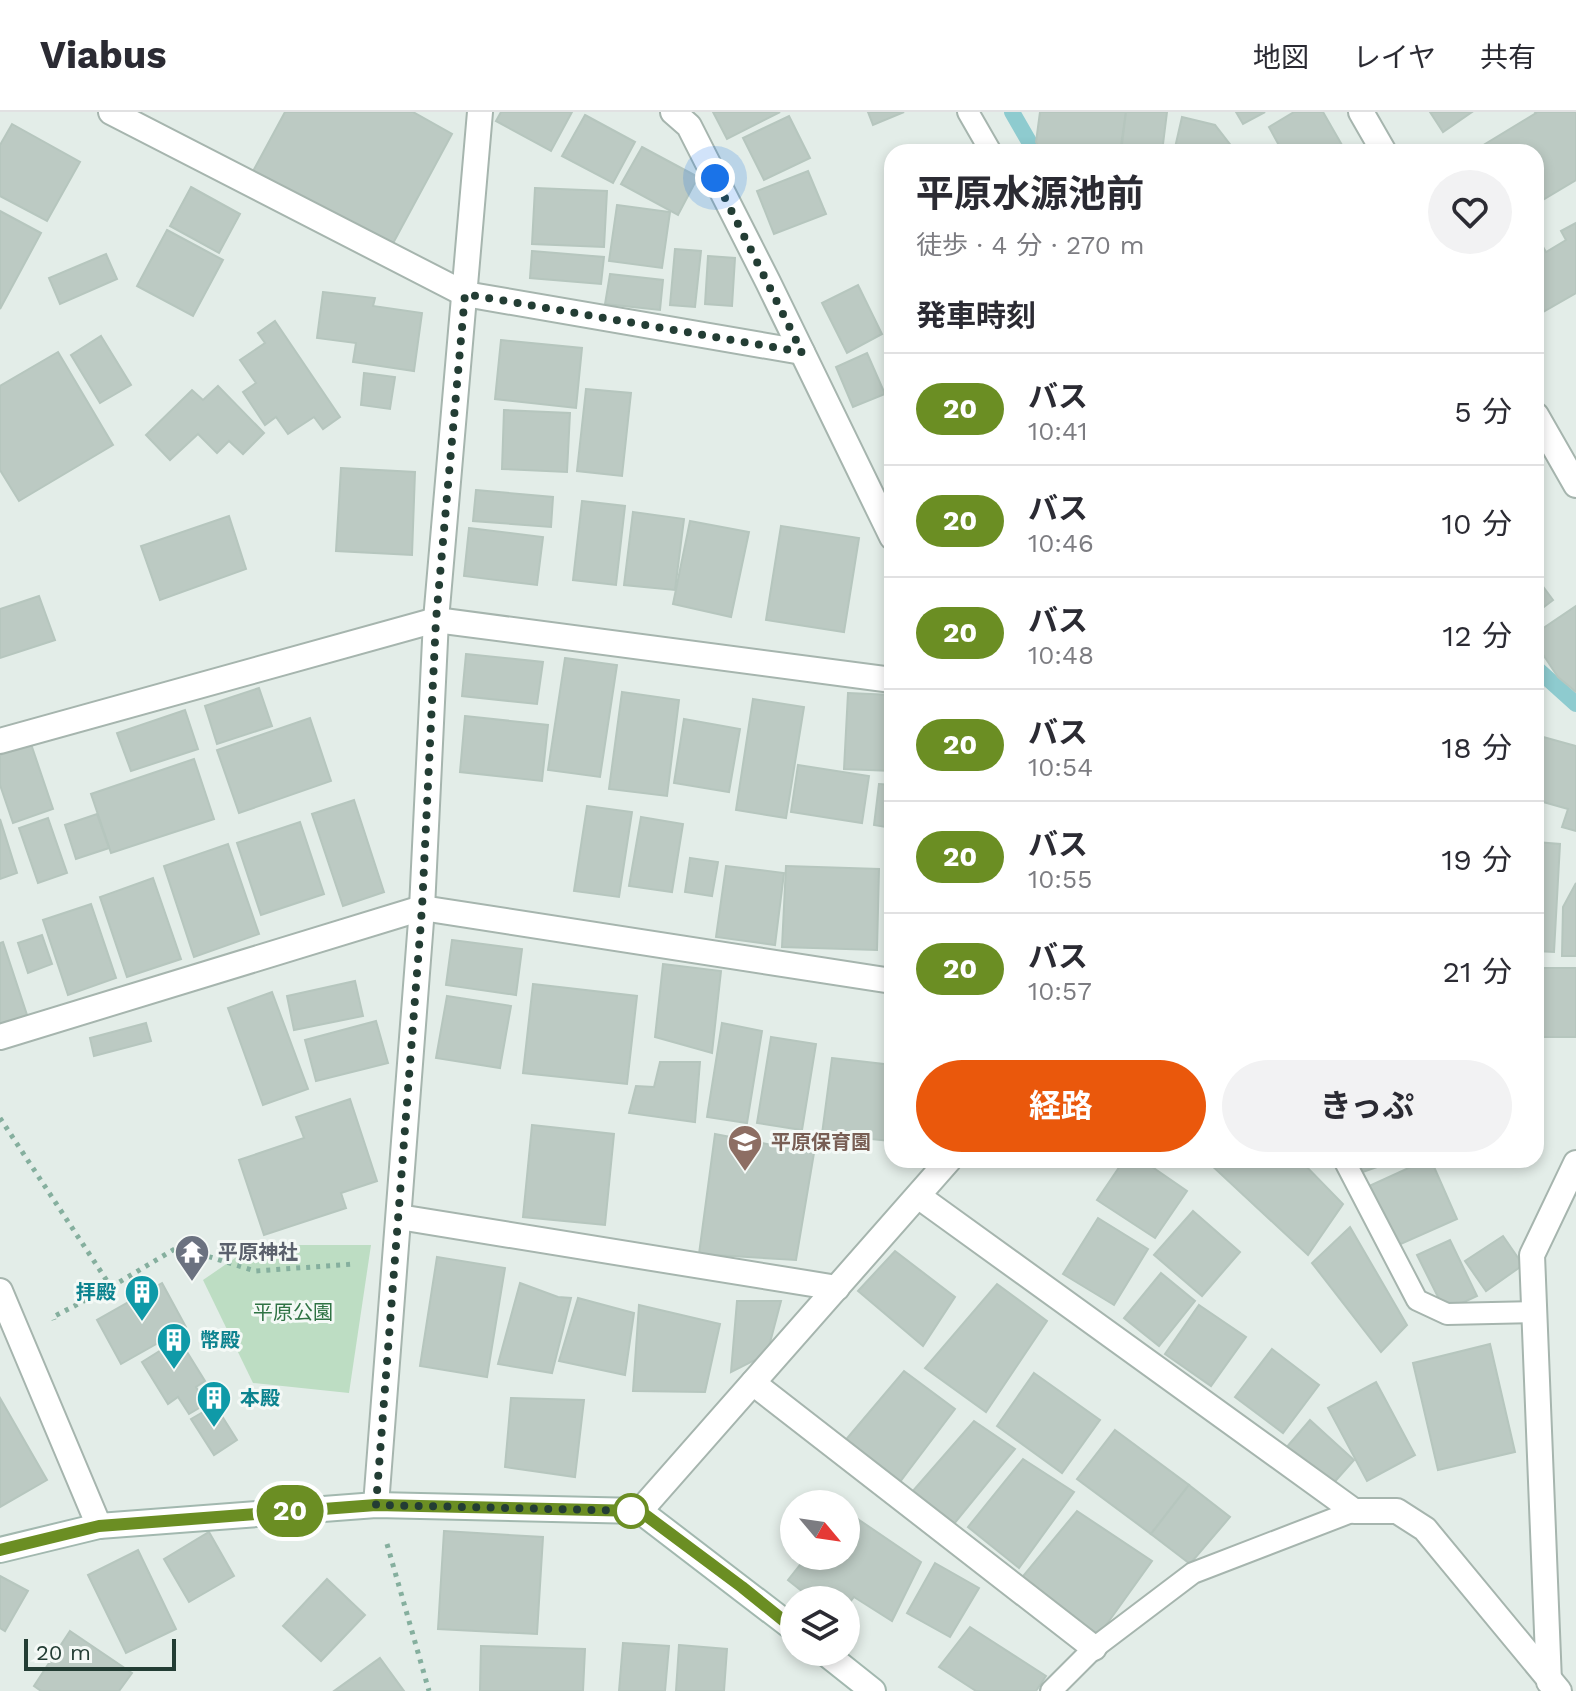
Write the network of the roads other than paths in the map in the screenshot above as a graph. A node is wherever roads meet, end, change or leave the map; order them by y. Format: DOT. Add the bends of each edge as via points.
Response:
graph roads {
  1 [pos="111,112"];
  2 [pos="480,112"];
  3 [pos="673,112"];
  4 [pos="968,112"];
  5 [pos="1361,112"];
  6 [pos="986,144"];
  7 [pos="1379,144"];
  8 [pos="465,294"];
  9 [pos="802,352"];
  10 [pos="1544,428"];
  11 [pos="1573,473"];
  12 [pos="884,521"];
  13 [pos="436,620"];
  14 [pos="884,679"];
  15 [pos="0,741"];
  16 [pos="422,908"];
  17 [pos="884,980"];
  18 [pos="0,1037"];
  19 [pos="1576,1163"];
  20 [pos="942,1168"];
  21 [pos="1348,1168"];
  22 [pos="918,1196"];
  23 [pos="399,1217"];
  24 [pos="837,1288"];
  25 [pos="0,1291"];
  26 [pos="1533,1312"];
  27 [pos="6,1323"];
  28 [pos="753,1383"];
  29 [pos="376,1505"];
  30 [pos="640,1511"];
  31 [pos="1354,1511"];
  32 [pos="99,1526"];
  33 [pos="0,1550"];
  34 [pos="780,1618"];
  35 [pos="1094,1648"];
  36 [pos="842,1666"];
  37 [pos="1552,1686"];
  38 [pos="873,1691"];
  39 [pos="1051,1691"];
  1 -- 8 [label="street"];
  2 -- 8 [label="street"];
  3 -- 9 [label="street" via="689,126"];
  4 -- 6 [label="lane"];
  5 -- 7 [label="street"];
  8 -- 9 [label="street"];
  8 -- 13 [label="street"];
  9 -- 12 [label="street"];
  10 -- 11 [label="street"];
  13 -- 14 [label="street"];
  13 -- 15 [label="street"];
  13 -- 16 [label="street"];
  16 -- 17 [label="street"];
  16 -- 18 [label="street"];
  16 -- 23 [label="street"];
  19 -- 26 [label="street" via="1532,1255"];
  20 -- 22 [label="street"];
  21 -- 26 [label="lane" via="1417,1300 1447,1314"];
  22 -- 24 [label="street"];
  22 -- 31 [label="street"];
  23 -- 24 [label="street"];
  23 -- 29 [label="street"];
  24 -- 28 [label="street"];
  25 -- 27 [label="street"];
  26 -- 37 [label="street"];
  27 -- 32 [label="street"];
  28 -- 30 [label="street"];
  28 -- 35 [label="street"];
  29 -- 30 [label="street"];
  29 -- 32 [label="street"];
  30 -- 34 [label="street"];
  31 -- 35 [label="lane" via="1193,1573"];
  31 -- 37 [label="street" via="1397,1511 1425,1529"];
  32 -- 33 [label="street"];
  35 -- 39 [label="lane"];
  36 -- 38 [label="street"];
}
